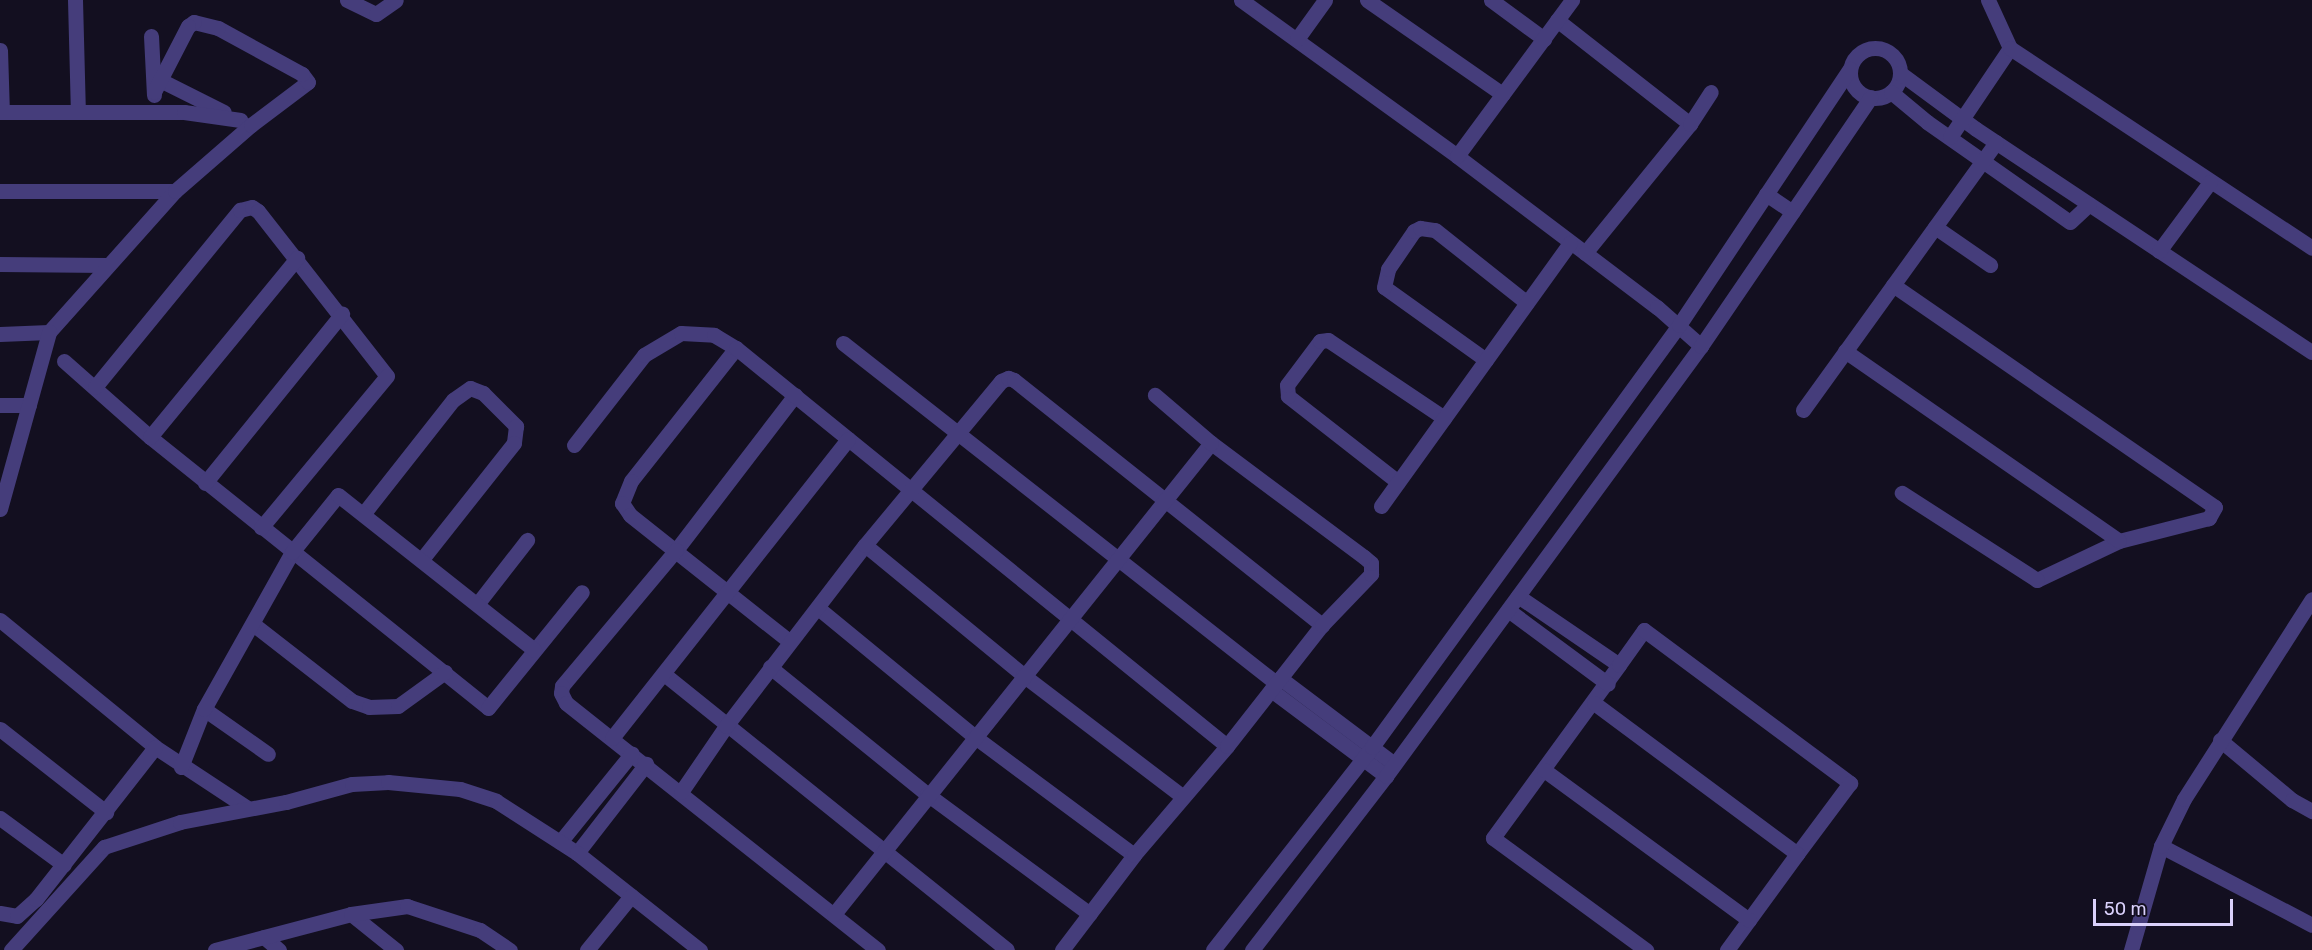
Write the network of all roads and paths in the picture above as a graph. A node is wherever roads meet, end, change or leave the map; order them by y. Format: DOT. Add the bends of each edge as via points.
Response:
graph roads {
  1 [pos="75,0"];
  2 [pos="346,0"];
  3 [pos="396,0"];
  4 [pos="1241,0"];
  5 [pos="1325,0"];
  6 [pos="1367,0"];
  7 [pos="1491,0"];
  8 [pos="1572,0"];
  9 [pos="1988,0"];
  10 [pos="1557,20"];
  11 [pos="151,36"];
  12 [pos="1297,39"];
  13 [pos="1544,39"];
  14 [pos="2010,48"];
  15 [pos="0,50"];
  16 [pos="1850,69"];
  17 [pos="1900,73"];
  18 [pos="158,86"];
  19 [pos="1711,92"];
  20 [pos="1891,92"];
  21 [pos="1502,94"];
  22 [pos="1871,98"];
  23 [pos="1,112"];
  24 [pos="78,112"];
  25 [pos="154,113"];
  26 [pos="1962,119"];
  27 [pos="245,122"];
  28 [pos="1689,124"];
  29 [pos="1950,137"];
  30 [pos="1996,142"];
  31 [pos="1457,156"];
  32 [pos="1983,160"];
  33 [pos="2210,183"];
  34 [pos="0,191"];
  35 [pos="175,191"];
  36 [pos="1766,194"];
  37 [pos="2089,204"];
  38 [pos="1793,212"];
  39 [pos="1935,227"];
  40 [pos="1570,243"];
  41 [pos="2312,248"];
  42 [pos="2159,251"];
  43 [pos="1585,254"];
  44 [pos="297,258"];
  45 [pos="0,264"];
  46 [pos="107,265"];
  47 [pos="1990,265"];
  48 [pos="1893,285"];
  49 [pos="1527,303"];
  50 [pos="342,315"];
  51 [pos="1679,325"];
  52 [pos="49,332"];
  53 [pos="0,334"];
  54 [pos="843,343"];
  55 [pos="1701,346"];
  56 [pos="736,348"];
  57 [pos="1845,351"];
  58 [pos="2312,352"];
  59 [pos="1486,360"];
  60 [pos="64,361"];
  61 [pos="95,387"];
  62 [pos="795,395"];
  63 [pos="1155,395"];
  64 [pos="0,405"];
  65 [pos="29,405"];
  66 [pos="1803,410"];
  67 [pos="1444,418"];
  68 [pos="960,434"];
  69 [pos="150,437"];
  70 [pos="849,439"];
  71 [pos="1211,442"];
  72 [pos="574,445"];
  73 [pos="1398,482"];
  74 [pos="205,483"];
  75 [pos="5,484"];
  76 [pos="910,491"];
  77 [pos="1902,494"];
  78 [pos="1165,498"];
  79 [pos="1381,506"];
  80 [pos="0,509"];
  81 [pos="364,513"];
  82 [pos="261,528"];
  83 [pos="527,540"];
  84 [pos="2119,541"];
  85 [pos="865,545"];
  86 [pos="676,550"];
  87 [pos="292,552"];
  88 [pos="1120,558"];
  89 [pos="422,559"];
  90 [pos="582,592"];
  91 [pos="728,593"];
  92 [pos="1518,596"];
  93 [pos="2312,599"];
  94 [pos="478,603"];
  95 [pos="818,608"];
  96 [pos="1508,610"];
  97 [pos="0,620"];
  98 [pos="1071,621"];
  99 [pos="253,624"];
  100 [pos="1322,625"];
  101 [pos="790,642"];
  102 [pos="534,650"];
  103 [pos="1619,665"];
  104 [pos="770,667"];
  105 [pos="445,672"];
  106 [pos="664,674"];
  107 [pos="1023,675"];
  108 [pos="1276,684"];
  109 [pos="1608,684"];
  110 [pos="1594,703"];
  111 [pos="204,709"];
  112 [pos="726,726"];
  113 [pos="0,729"];
  114 [pos="975,737"];
  115 [pos="612,738"];
  116 [pos="2220,740"];
  117 [pos="1227,746"];
  118 [pos="155,747"];
  119 [pos="632,753"];
  120 [pos="1367,753"];
  121 [pos="268,754"];
  122 [pos="646,764"];
  123 [pos="182,767"];
  124 [pos="1390,770"];
  125 [pos="1544,770"];
  126 [pos="681,792"];
  127 [pos="927,794"];
  128 [pos="1183,797"];
  129 [pos="246,807"];
  130 [pos="2312,811"];
  131 [pos="106,812"];
  132 [pos="0,818"];
  133 [pos="560,842"];
  134 [pos="2161,846"];
  135 [pos="882,852"];
  136 [pos="577,853"];
  137 [pos="1797,854"];
  138 [pos="1134,855"];
  139 [pos="64,865"];
  140 [pos="631,896"];
  141 [pos="0,913"];
  142 [pos="351,914"];
  143 [pos="834,914"];
  144 [pos="1090,914"];
  145 [pos="1749,920"];
  146 [pos="2312,925"];
  147 [pos="264,937"];
  148 [pos="11,950"];
  149 [pos="215,950"];
  150 [pos="279,950"];
  151 [pos="396,950"];
  152 [pos="510,950"];
  153 [pos="587,950"];
  154 [pos="700,950"];
  155 [pos="878,950"];
  156 [pos="1007,950"];
  157 [pos="1062,950"];
  158 [pos="1214,950"];
  159 [pos="1252,950"];
  160 [pos="1646,950"];
  161 [pos="1727,950"];
  162 [pos="2131,950"];
  1 -- 24 [label="street"];
  2 -- 3 [label="street" via="376,14"];
  4 -- 12 [label="street"];
  5 -- 12 [label="street"];
  6 -- 21 [label="street"];
  7 -- 13 [label="street"];
  8 -- 10 [label="street"];
  9 -- 14 [label="street"];
  10 -- 13 [label="street"];
  10 -- 28 [label="street"];
  11 -- 18 [label="street"];
  12 -- 31 [label="street"];
  13 -- 21 [label="street"];
  14 -- 26 [label="street"];
  14 -- 33 [label="street"];
  15 -- 23 [label="street"];
  16 -- 17 [label="street" via="1862,52 1882,49 1898,62"];
  16 -- 22 [label="street" via="1855,87"];
  16 -- 36 [label="street"];
  17 -- 20 [label="street"];
  17 -- 26 [label="street"];
  18 -- 25 [label="street"];
  18 -- 27 [label="street"];
  18 -- 27 [label="street" via="190,23 218,28 302,74 308,82"];
  19 -- 28 [label="street"];
  20 -- 22 [label="street"];
  20 -- 29 [label="street"];
  21 -- 31 [label="street"];
  22 -- 38 [label="street"];
  23 -- 24 [label="street"];
  24 -- 25 [label="street"];
  25 -- 27 [label="street" via="206,113"];
  26 -- 29 [label="street"];
  26 -- 30 [label="street"];
  27 -- 35 [label="street"];
  28 -- 43 [label="street"];
  29 -- 32 [label="street"];
  30 -- 32 [label="street"];
  30 -- 37 [label="street"];
  31 -- 40 [label="street"];
  32 -- 37 [label="street" via="2070,222"];
  32 -- 39 [label="street"];
  33 -- 41 [label="street"];
  33 -- 42 [label="street"];
  34 -- 35 [label="street"];
  35 -- 46 [label="street"];
  36 -- 38 [label="street"];
  36 -- 51 [label="street"];
  37 -- 42 [label="street"];
  38 -- 55 [label="street"];
  39 -- 47 [label="street"];
  39 -- 48 [label="street"];
  40 -- 43 [label="street"];
  40 -- 49 [label="street"];
  42 -- 58 [label="street"];
  43 -- 51 [label="street"];
  44 -- 50 [label="street"];
  44 -- 61 [label="street" via="258,211 252,207 240,210"];
  44 -- 69 [label="street"];
  45 -- 46 [label="street"];
  46 -- 52 [label="street"];
  48 -- 57 [label="street"];
  48 -- 84 [label="street" via="2215,507 2209,518"];
  49 -- 59 [label="street"];
  49 -- 59 [label="street" via="1435,230 1420,228 1407,241 1388,269 1384,287"];
  50 -- 74 [label="street"];
  50 -- 82 [label="street" via="382,364 386,381"];
  51 -- 55 [label="street"];
  51 -- 120 [label="street"];
  52 -- 53 [label="street"];
  52 -- 65 [label="street"];
  54 -- 68 [label="street"];
  55 -- 92 [label="street"];
  56 -- 62 [label="street"];
  56 -- 72 [label="street" via="714,335 698,332 664,340 644,355"];
  56 -- 86 [label="street" via="622,496 630,515"];
  57 -- 66 [label="street"];
  57 -- 84 [label="street"];
  59 -- 67 [label="street"];
  60 -- 61 [label="street"];
  61 -- 69 [label="street"];
  62 -- 70 [label="street"];
  62 -- 86 [label="street"];
  63 -- 71 [label="street"];
  64 -- 65 [label="street"];
  65 -- 75 [label="street"];
  67 -- 73 [label="street"];
  67 -- 73 [label="street" via="1328,340 1320,341 1287,386 1288,396"];
  68 -- 76 [label="street"];
  68 -- 78 [label="street" via="1001,381 1014,380"];
  68 -- 88 [label="street"];
  69 -- 74 [label="street"];
  70 -- 76 [label="street"];
  70 -- 91 [label="street"];
  71 -- 78 [label="street"];
  71 -- 100 [label="street" via="1371,563 1371,574"];
  73 -- 79 [label="street"];
  74 -- 82 [label="street"];
  75 -- 80 [label="street"];
  76 -- 85 [label="street"];
  76 -- 98 [label="street"];
  77 -- 84 [label="street" via="2037,580"];
  78 -- 88 [label="street"];
  78 -- 100 [label="street"];
  81 -- 87 [label="street" via="338,495"];
  81 -- 89 [label="street"];
  81 -- 89 [label="street" via="453,400 470,388 483,393 516,426 514,442"];
  82 -- 87 [label="street"];
  83 -- 94 [label="street"];
  85 -- 95 [label="street"];
  85 -- 107 [label="street"];
  86 -- 91 [label="street"];
  86 -- 115 [label="street" via="562,686 566,703"];
  87 -- 99 [label="street"];
  87 -- 105 [label="street"];
  88 -- 98 [label="street"];
  88 -- 108 [label="street"];
  89 -- 94 [label="street"];
  90 -- 102 [label="street"];
  91 -- 101 [label="street"];
  91 -- 106 [label="street"];
  92 -- 96 [label="street"];
  92 -- 103 [label="street"];
  93 -- 116 [label="street"];
  94 -- 102 [label="street"];
  95 -- 101 [label="street"];
  95 -- 114 [label="street"];
  96 -- 109 [label="street"];
  96 -- 124 [label="street"];
  97 -- 118 [label="street"];
  98 -- 107 [label="street"];
  98 -- 117 [label="street"];
  99 -- 105 [label="street" via="352,701 369,707 398,706"];
  99 -- 111 [label="street"];
  100 -- 108 [label="street"];
  101 -- 104 [label="street"];
  102 -- 105 [label="street" via="488,708"];
  103 -- 109 [label="street"];
  103 -- 137 [label="street" via="1644,630 1850,783"];
  104 -- 112 [label="street"];
  104 -- 127 [label="street"];
  106 -- 112 [label="street"];
  106 -- 115 [label="street"];
  107 -- 114 [label="street"];
  107 -- 128 [label="street"];
  108 -- 117 [label="street"];
  108 -- 120 [label="street"];
  109 -- 110 [label="street"];
  110 -- 125 [label="street"];
  110 -- 137 [label="street"];
  111 -- 121 [label="street"];
  111 -- 123 [label="street"];
  112 -- 126 [label="street"];
  112 -- 135 [label="street"];
  113 -- 131 [label="street"];
  114 -- 127 [label="street"];
  114 -- 138 [label="street"];
  115 -- 119 [label="street"];
  116 -- 130 [label="street" via="2292,800"];
  116 -- 134 [label="street"];
  117 -- 128 [label="street"];
  118 -- 123 [label="street"];
  118 -- 131 [label="street"];
  119 -- 122 [label="street"];
  119 -- 133 [label="street"];
  120 -- 124 [label="street"];
  120 -- 158 [label="street"];
  122 -- 126 [label="street"];
  122 -- 136 [label="street"];
  123 -- 129 [label="street"];
  124 -- 159 [label="street"];
  125 -- 145 [label="street"];
  125 -- 160 [label="street" via="1493,838"];
  126 -- 143 [label="street"];
  127 -- 135 [label="street"];
  127 -- 144 [label="street"];
  128 -- 138 [label="street"];
  129 -- 133 [label="street" via="286,802 352,784 388,782 460,789 496,801"];
  129 -- 148 [label="street" via="180,822 104,847"];
  131 -- 139 [label="street"];
  132 -- 139 [label="street"];
  133 -- 136 [label="street"];
  134 -- 146 [label="street"];
  134 -- 162 [label="street"];
  135 -- 143 [label="street"];
  135 -- 156 [label="street"];
  136 -- 140 [label="street"];
  137 -- 145 [label="street"];
  138 -- 144 [label="street"];
  139 -- 141 [label="street" via="24,911 17,916"];
  140 -- 153 [label="street"];
  140 -- 154 [label="street"];
  142 -- 147 [label="street"];
  142 -- 151 [label="street"];
  142 -- 152 [label="street" via="407,906 480,930"];
  143 -- 155 [label="street"];
  144 -- 157 [label="street"];
  145 -- 161 [label="street"];
  147 -- 149 [label="street"];
  147 -- 150 [label="street"];
}
